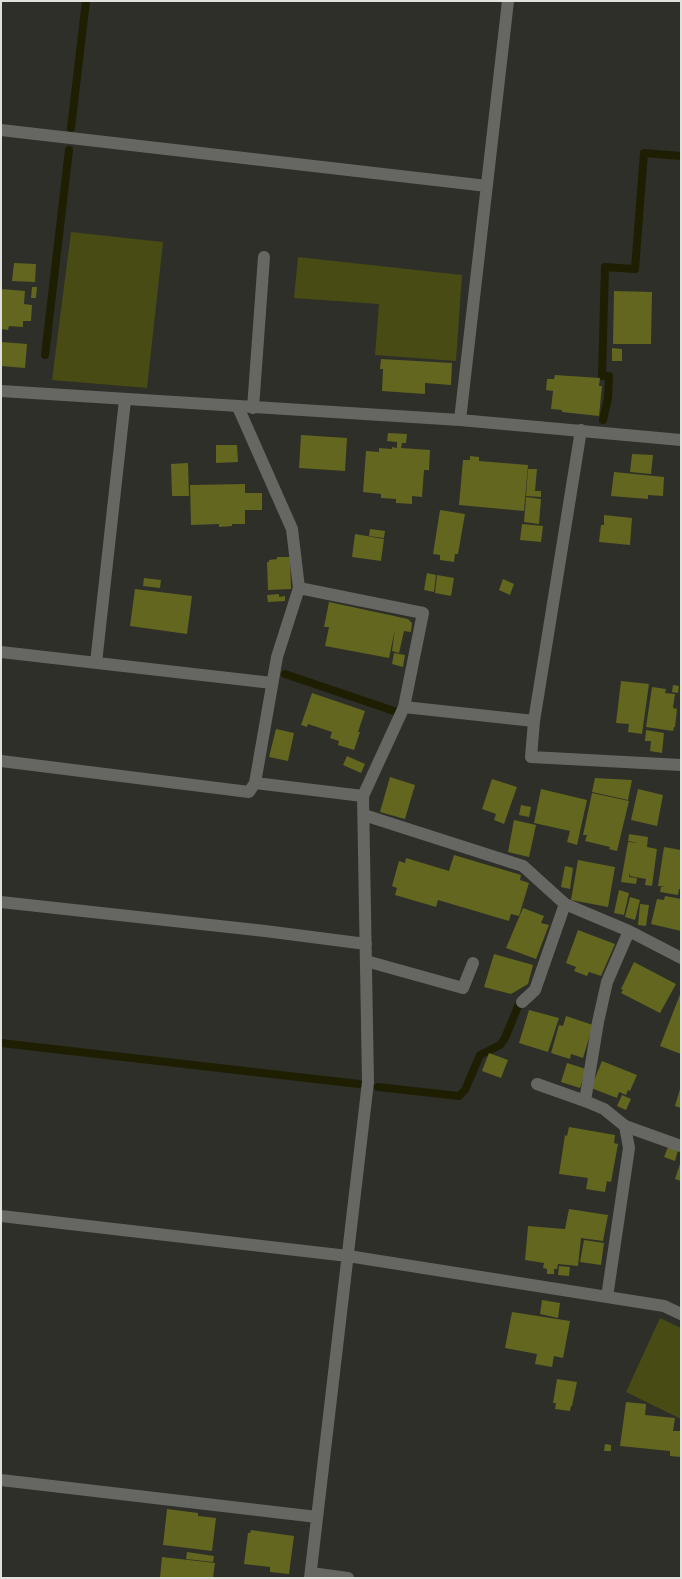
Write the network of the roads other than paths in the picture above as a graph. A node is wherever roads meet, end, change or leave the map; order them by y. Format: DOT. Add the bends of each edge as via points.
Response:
graph roads {
  1 [pos="508,1"];
  2 [pos="1,130"];
  3 [pos="487,186"];
  4 [pos="264,257"];
  5 [pos="1,391"];
  6 [pos="125,400"];
  7 [pos="238,407"];
  8 [pos="253,408"];
  9 [pos="460,420"];
  10 [pos="581,430"];
  11 [pos="681,440"];
  12 [pos="299,588"];
  13 [pos="1,652"];
  14 [pos="96,663"];
  15 [pos="272,683"];
  16 [pos="404,706"];
  17 [pos="534,721"];
  18 [pos="1,761"];
  19 [pos="681,765"];
  20 [pos="255,784"];
  21 [pos="364,796"];
  22 [pos="364,815"];
  23 [pos="1,902"];
  24 [pos="565,904"];
  25 [pos="628,931"];
  26 [pos="366,944"];
  27 [pos="681,958"];
  28 [pos="366,961"];
  29 [pos="473,963"];
  30 [pos="522,1002"];
  31 [pos="537,1084"];
  32 [pos="585,1101"];
  33 [pos="625,1126"];
  34 [pos="681,1146"];
  35 [pos="1,1216"];
  36 [pos="348,1256"];
  37 [pos="607,1297"];
  38 [pos="681,1314"];
  39 [pos="1,1480"];
  40 [pos="317,1517"];
  41 [pos="310,1576"];
  42 [pos="348,1578"];
  1 -- 3 [label="street"];
  2 -- 3 [label="street"];
  3 -- 9 [label="street"];
  4 -- 8 [label="street"];
  5 -- 6 [label="street"];
  6 -- 7 [label="street"];
  6 -- 14 [label="street"];
  7 -- 8 [label="street"];
  7 -- 12 [label="street" via="292,529"];
  8 -- 9 [label="street"];
  9 -- 10 [label="street"];
  10 -- 11 [label="street"];
  10 -- 17 [label="street"];
  12 -- 15 [label="street"];
  12 -- 16 [label="street" via="423,613"];
  13 -- 14 [label="street"];
  14 -- 15 [label="street"];
  15 -- 20 [label="street"];
  16 -- 17 [label="street"];
  16 -- 21 [label="street"];
  17 -- 19 [label="street" via="531,757"];
  18 -- 20 [label="street" via="249,792"];
  20 -- 21 [label="street"];
  21 -- 22 [label="street"];
  22 -- 24 [label="street" via="523,866"];
  22 -- 26 [label="street"];
  23 -- 26 [label="street"];
  24 -- 25 [label="street"];
  24 -- 30 [label="street" via="535,990"];
  25 -- 27 [label="street"];
  25 -- 32 [label="street" via="607,982"];
  26 -- 28 [label="street"];
  28 -- 29 [label="street" via="463,988"];
  28 -- 36 [label="street" via="368,1082"];
  31 -- 32 [label="street"];
  32 -- 33 [label="street" via="604,1109"];
  33 -- 34 [label="street"];
  33 -- 37 [label="street" via="629,1148"];
  35 -- 36 [label="street"];
  36 -- 37 [label="street"];
  36 -- 40 [label="street"];
  37 -- 38 [label="street" via="664,1306"];
  39 -- 40 [label="street"];
  40 -- 41 [label="street"];
  41 -- 42 [label="street"];
}
